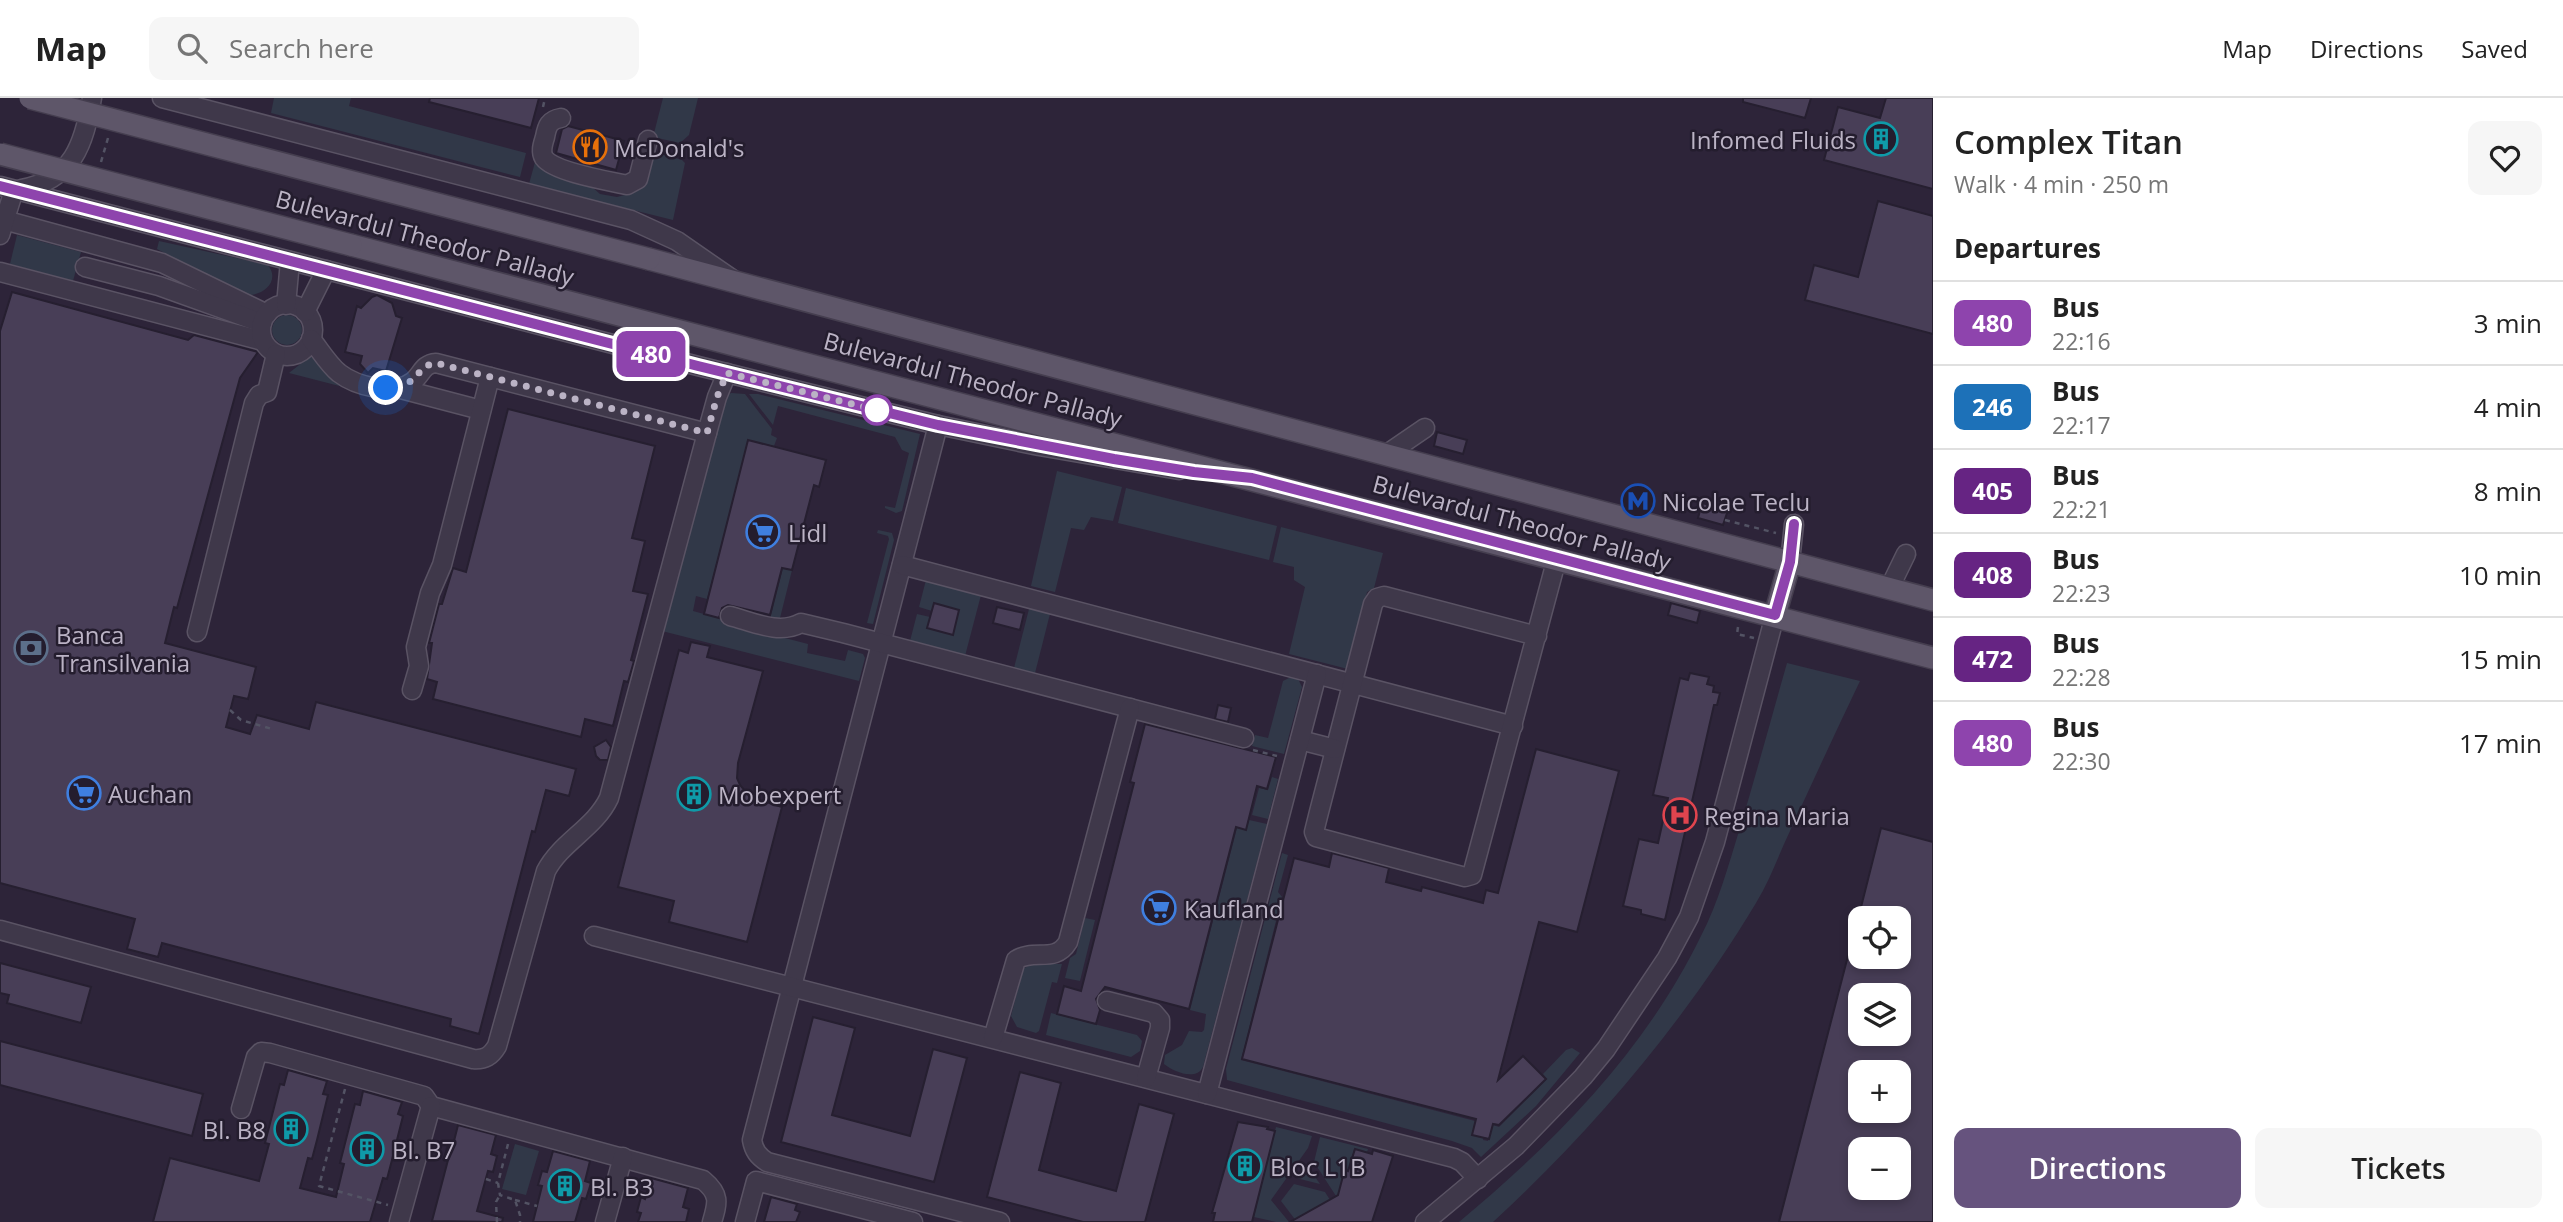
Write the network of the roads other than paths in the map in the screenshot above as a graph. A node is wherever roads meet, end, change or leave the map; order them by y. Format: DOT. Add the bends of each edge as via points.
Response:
graph roads {
  1 [pos="30,98"];
  2 [pos="92,98"];
  3 [pos="162,98"];
  4 [pos="561,118"];
  5 [pos="648,140"];
  6 [pos="0,154"];
  7 [pos="7,188"];
  8 [pos="2,227"];
  9 [pos="290,261"];
  10 [pos="85,267"];
  11 [pos="326,270"];
  12 [pos="0,272"];
  13 [pos="737,282"];
  14 [pos="286,305"];
  15 [pos="305,312"];
  16 [pos="264,326"];
  17 [pos="311,339"];
  18 [pos="276,354"];
  19 [pos="727,373"];
  20 [pos="490,377"];
  21 [pos="397,388"];
  22 [pos="481,410"];
  23 [pos="938,425"];
  24 [pos="1425,428"];
  25 [pos="707,433"];
  26 [pos="1387,454"];
  27 [pos="1252,478"];
  28 [pos="1793,531"];
  29 [pos="1906,554"];
  30 [pos="1557,558"];
  31 [pos="1790,562"];
  32 [pos="902,565"];
  33 [pos="1889,589"];
  34 [pos="1933,600"];
  35 [pos="1775,615"];
  36 [pos="730,616"];
  37 [pos="197,632"];
  38 [pos="1536,636"];
  39 [pos="882,643"];
  40 [pos="1933,658"];
  41 [pos="1317,674"];
  42 [pos="1352,683"];
  43 [pos="412,690"];
  44 [pos="1130,708"];
  45 [pos="1513,726"];
  46 [pos="1244,738"];
  47 [pos="1300,740"];
  48 [pos="1335,749"];
  49 [pos="0,930"];
  50 [pos="594,936"];
  51 [pos="792,986"];
  52 [pos="1107,1000"];
  53 [pos="993,1038"];
  54 [pos="1146,1078"];
  55 [pos="1207,1094"];
  56 [pos="431,1106"];
  57 [pos="241,1109"];
  58 [pos="623,1157"];
  59 [pos="1478,1180"];
  60 [pos="401,1216"];
  61 [pos="605,1222"];
  62 [pos="712,1222"];
  63 [pos="745,1222"];
  64 [pos="913,1222"];
  65 [pos="1000,1222"];
  66 [pos="1426,1222"];
  1 -- 13 [label="main road, Bulevardul Theodor Pallady, bridge"];
  2 -- 7 [label="street" via="80,144 66,169 40,185"];
  3 -- 13 [label="street, Bulevardul Theodor Pallady" via="631,220 677,241"];
  4 -- 5 [label="street" via="547,127 541,149 545,160 615,182 631,185 638,179"];
  6 -- 27 [label="main road, Bulevardul Theodor Pallady, bridge"];
  7 -- 8 [label="street"];
  7 -- 9 [label="street"];
  8 -- 16 [label="street" via="162,263"];
  9 -- 11 [label="street"];
  9 -- 14 [label="street"];
  10 -- 16 [label="street" via="159,286"];
  11 -- 15 [label="street"];
  11 -- 19 [label="street"];
  12 -- 16 [label="street"];
  13 -- 26 [label="main road, Bulevardul Theodor Pallady"];
  14 -- 15 [label="street"];
  14 -- 16 [label="street" via="272,309"];
  15 -- 17 [label="street" via="312,324"];
  16 -- 18 [label="street"];
  17 -- 18 [label="street" via="301,352"];
  17 -- 21 [label="street" via="341,375"];
  18 -- 37 [label="street" via="267,392 258,394 254,402"];
  19 -- 23 [label="street"];
  19 -- 25 [label="street"];
  20 -- 21 [label="street" via="431,363 411,383"];
  20 -- 22 [label="street"];
  20 -- 25 [label="street"];
  21 -- 22 [label="street"];
  22 -- 43 [label="street" via="416,647 419,666"];
  23 -- 27 [label="street" via="1114,459"];
  23 -- 32 [label="street"];
  24 -- 26 [label="street"];
  25 -- 49 [label="street" via="609,798 599,816 546,871 498,1046 487,1057 473,1059"];
  26 -- 31 [label="main road, Bulevardul Theodor Pallady"];
  27 -- 30 [label="main road, Bulevardul Theodor Pallady"];
  28 -- 31 [label="street"];
  29 -- 33 [label="street"];
  30 -- 35 [label="main road, Bulevardul Theodor Pallady"];
  30 -- 38 [label="street"];
  31 -- 33 [label="main road, Bulevardul Theodor Pallady"];
  31 -- 35 [label="main road"];
  32 -- 39 [label="street"];
  32 -- 41 [label="street"];
  33 -- 34 [label="main road, Bulevardul Theodor Pallady"];
  35 -- 40 [label="main road, Bulevardul Theodor Pallady"];
  35 -- 59 [label="street" via="1722,819 1678,938 1583,1077"];
  36 -- 39 [label="street" via="784,629 801,623"];
  38 -- 42 [label="street" via="1380,596 1373,604"];
  38 -- 45 [label="street"];
  39 -- 44 [label="street"];
  39 -- 51 [label="street"];
  41 -- 42 [label="street"];
  41 -- 47 [label="street"];
  42 -- 45 [label="street"];
  42 -- 48 [label="street"];
  44 -- 46 [label="street"];
  44 -- 53 [label="street" via="1068,942 1050,956 1027,955 1016,960"];
  45 -- 48 [label="street" via="1472,874 1465,877 1316,837"];
  47 -- 48 [label="street"];
  47 -- 55 [label="street"];
  50 -- 51 [label="street"];
  51 -- 53 [label="street"];
  51 -- 65 [label="street" via="752,1140 760,1157"];
  52 -- 54 [label="street" via="1154,1013 1160,1020"];
  53 -- 54 [label="street"];
  54 -- 55 [label="street"];
  55 -- 59 [label="street" via="1454,1158"];
  56 -- 57 [label="street" via="424,1096 261,1052 253,1064"];
  56 -- 58 [label="street"];
  56 -- 60 [label="street"];
  58 -- 61 [label="street"];
  58 -- 62 [label="street" via="703,1180 715,1192"];
  59 -- 66 [label="street"];
  63 -- 64 [label="street" via="756,1181"];
}
